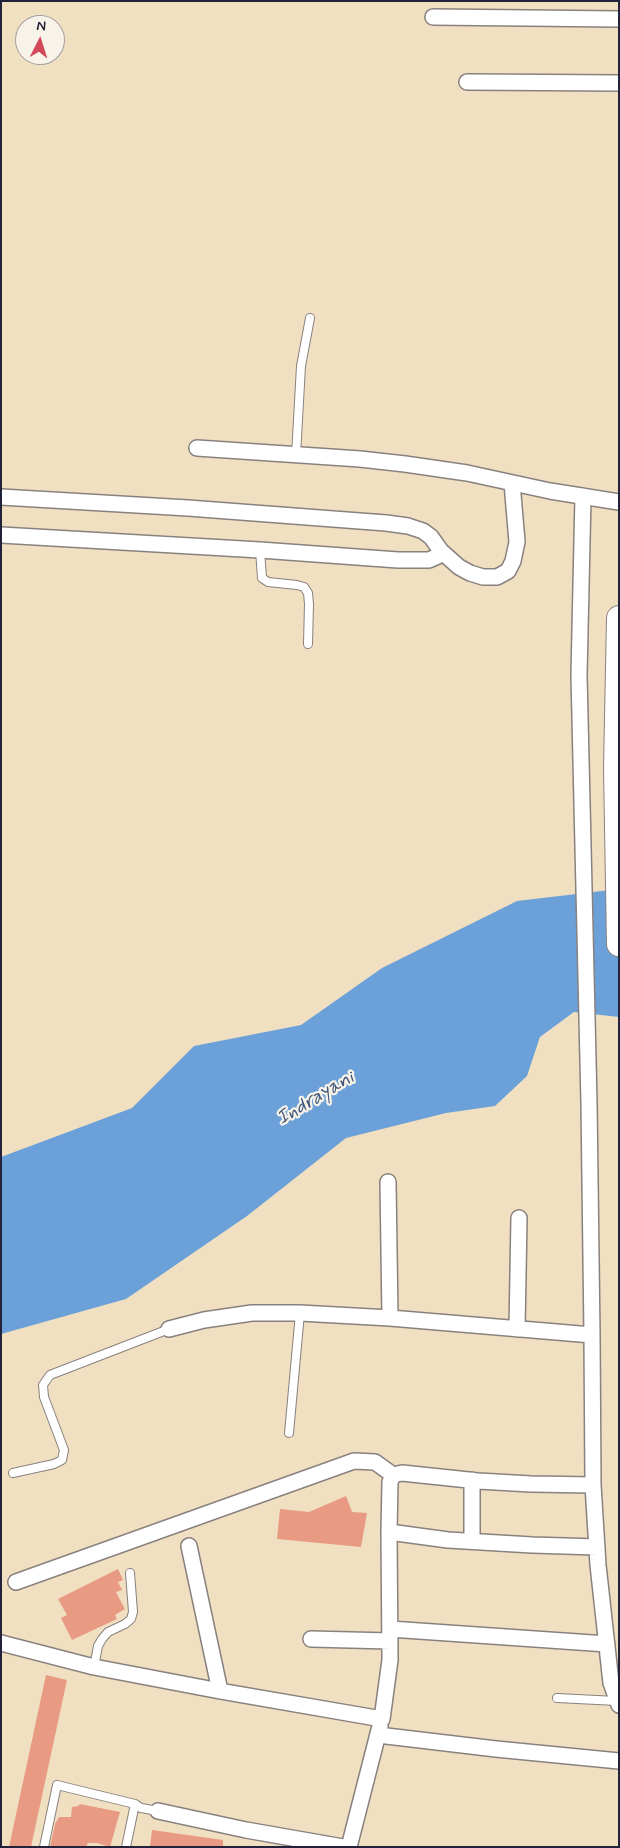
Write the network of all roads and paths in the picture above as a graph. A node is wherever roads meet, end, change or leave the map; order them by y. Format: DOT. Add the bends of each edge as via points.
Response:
graph roads {
  1 [pos="433,17"];
  2 [pos="619,19"];
  3 [pos="467,82"];
  4 [pos="619,83"];
  5 [pos="310,318"];
  6 [pos="197,448"];
  7 [pos="296,455"];
  8 [pos="512,483"];
  9 [pos="582,496"];
  10 [pos="1,497"];
  11 [pos="619,502"];
  12 [pos="1,535"];
  13 [pos="260,550"];
  14 [pos="441,550"];
  15 [pos="619,618"];
  16 [pos="308,644"];
  17 [pos="619,944"];
  18 [pos="388,1182"];
  19 [pos="519,1218"];
  20 [pos="300,1313"];
  21 [pos="390,1318"];
  22 [pos="169,1329"];
  23 [pos="517,1329"];
  24 [pos="592,1335"];
  25 [pos="289,1433"];
  26 [pos="13,1473"];
  27 [pos="393,1475"];
  28 [pos="472,1480"];
  29 [pos="593,1485"];
  30 [pos="389,1532"];
  31 [pos="472,1541"];
  32 [pos="189,1546"];
  33 [pos="597,1548"];
  34 [pos="130,1572"];
  35 [pos="16,1582"];
  36 [pos="390,1635"];
  37 [pos="311,1639"];
  38 [pos="1,1643"];
  39 [pos="607,1644"];
  40 [pos="94,1667"];
  41 [pos="220,1692"];
  42 [pos="557,1698"];
  43 [pos="618,1703"];
  44 [pos="382,1719"];
  45 [pos="378,1734"];
  46 [pos="619,1761"];
  47 [pos="135,1804"];
  48 [pos="158,1811"];
  49 [pos="44,1847"];
  50 [pos="126,1847"];
  51 [pos="343,1847"];
  52 [pos="350,1847"];
  1 -- 2 [label="street"];
  3 -- 4 [label="street"];
  5 -- 7 [label="lane" via="301,366"];
  6 -- 7 [label="street"];
  7 -- 8 [label="street" via="405,464"];
  8 -- 9 [label="street"];
  8 -- 14 [label="street" via="516,542 508,571 497,577 470,573"];
  9 -- 11 [label="street"];
  9 -- 24 [label="street" via="578,675"];
  10 -- 14 [label="street" via="386,523 423,531"];
  12 -- 13 [label="street"];
  13 -- 14 [label="street" via="398,560 430,560"];
  13 -- 16 [label="lane" via="262,578 268,582 298,585 308,593"];
  15 -- 17 [label="highway" via="616,768"];
  18 -- 21 [label="street"];
  19 -- 23 [label="street"];
  20 -- 21 [label="street"];
  20 -- 22 [label="street" via="252,1313"];
  20 -- 25 [label="lane"];
  21 -- 23 [label="street"];
  22 -- 26 [label="lane" via="50,1375 44,1385 44,1397 64,1450 62,1460"];
  23 -- 24 [label="street"];
  24 -- 29 [label="street"];
  27 -- 28 [label="street" via="402,1473"];
  27 -- 30 [label="street" via="390,1482"];
  27 -- 35 [label="street" via="375,1462 354,1461"];
  28 -- 29 [label="street"];
  28 -- 31 [label="street"];
  29 -- 33 [label="street"];
  30 -- 31 [label="street"];
  30 -- 36 [label="street"];
  31 -- 33 [label="street"];
  32 -- 41 [label="street"];
  33 -- 39 [label="street"];
  34 -- 40 [label="lane" via="133,1612 125,1624 108,1632 102,1639"];
  36 -- 37 [label="street"];
  36 -- 39 [label="street"];
  36 -- 44 [label="street" via="388,1688"];
  38 -- 40 [label="street"];
  39 -- 43 [label="street" via="611,1683"];
  40 -- 41 [label="street"];
  41 -- 44 [label="street"];
  42 -- 43 [label="lane"];
  44 -- 45 [label="street"];
  45 -- 46 [label="street"];
  45 -- 52 [label="street"];
  47 -- 48 [label="lane"];
  47 -- 49 [label="lane" via="57,1786"];
  47 -- 50 [label="lane"];
  48 -- 51 [label="street"];
}
